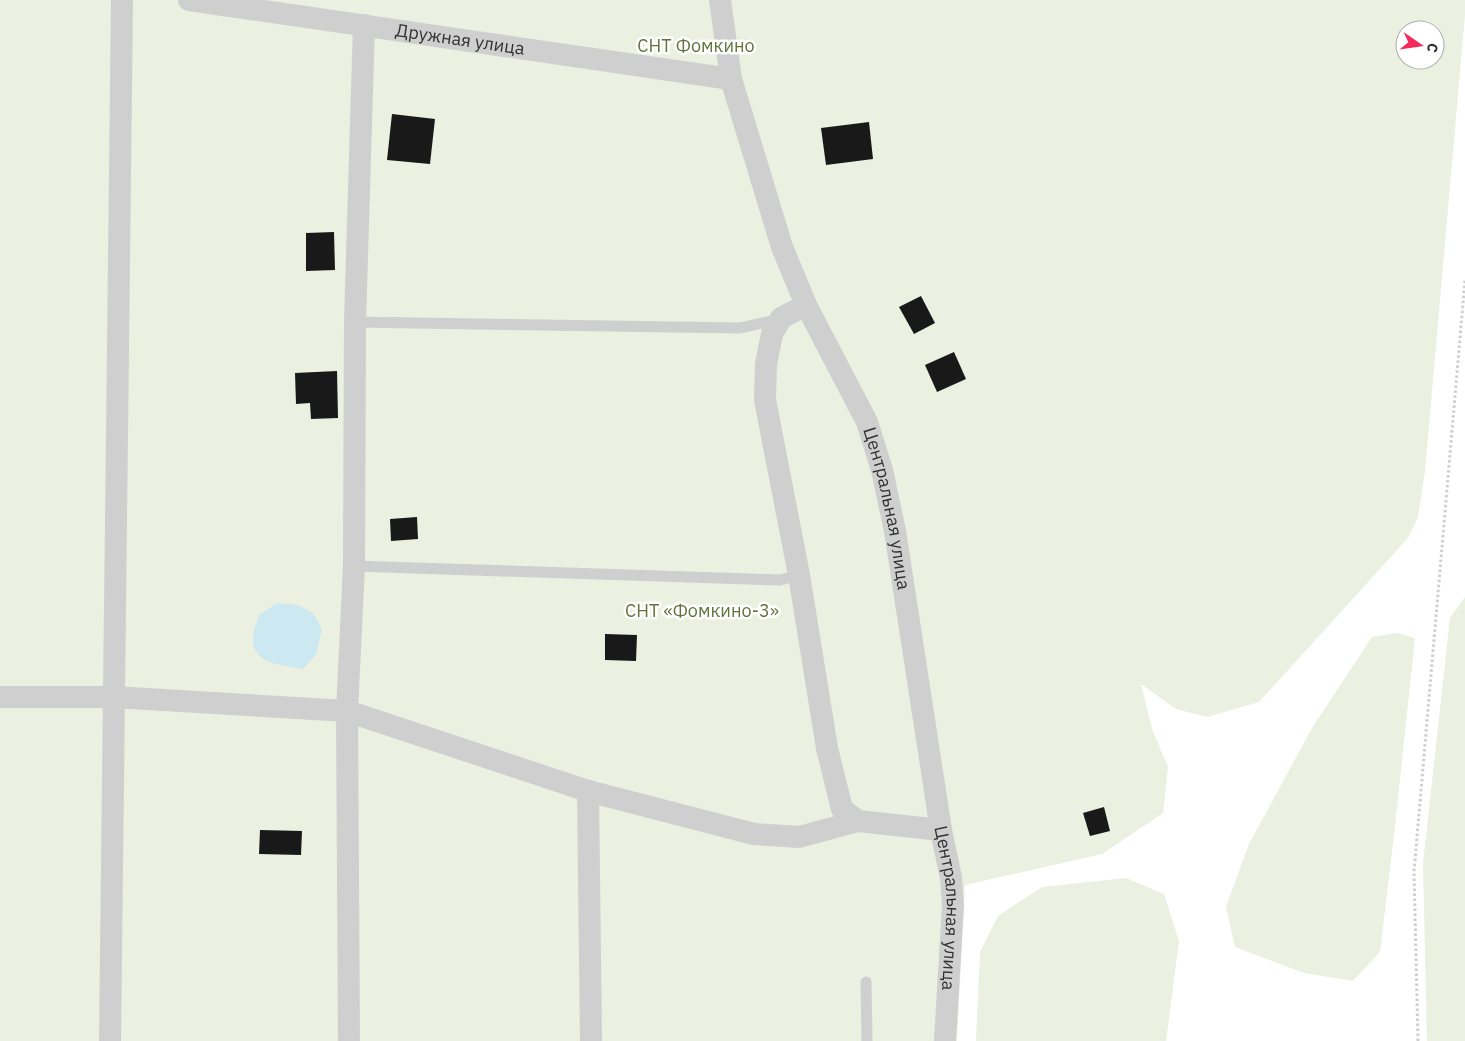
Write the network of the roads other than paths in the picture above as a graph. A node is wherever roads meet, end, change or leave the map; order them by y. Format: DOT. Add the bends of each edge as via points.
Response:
graph roads {
  1 [pos="122,0"];
  2 [pos="189,0"];
  3 [pos="720,0"];
  4 [pos="364,25"];
  5 [pos="731,79"];
  6 [pos="806,305"];
  7 [pos="781,318"];
  8 [pos="355,322"];
  9 [pos="354,566"];
  10 [pos="799,575"];
  11 [pos="0,697"];
  12 [pos="113,697"];
  13 [pos="347,711"];
  14 [pos="588,791"];
  15 [pos="858,820"];
  16 [pos="941,830"];
  17 [pos="866,982"];
  18 [pos="110,1041"];
  19 [pos="349,1041"];
  20 [pos="591,1041"];
  21 [pos="868,1041"];
  22 [pos="945,1041"];
  1 -- 12 [label="street"];
  2 -- 4 [label="street, Дружная улица"];
  3 -- 5 [label="street, Центральная улица"];
  4 -- 5 [label="street, Дружная улица"];
  4 -- 8 [label="street"];
  5 -- 6 [label="street, Центральная улица" via="782,247"];
  6 -- 7 [label="street"];
  6 -- 16 [label="street, Центральная улица" via="867,422 882,470 895,530"];
  7 -- 8 [label="lane" via="740,328"];
  7 -- 10 [label="street" via="772,334 766,364 765,400"];
  8 -- 9 [label="street"];
  9 -- 10 [label="lane" via="780,580"];
  9 -- 13 [label="street"];
  10 -- 15 [label="street" via="827,748 842,809"];
  11 -- 12 [label="street"];
  12 -- 13 [label="street"];
  12 -- 18 [label="street"];
  13 -- 14 [label="street"];
  13 -- 19 [label="street"];
  14 -- 15 [label="street" via="754,834 799,837"];
  14 -- 20 [label="street"];
  15 -- 16 [label="street"];
  16 -- 22 [label="street, Центральная улица" via="953,905"];
  17 -- 21 [label="lane"];
}
